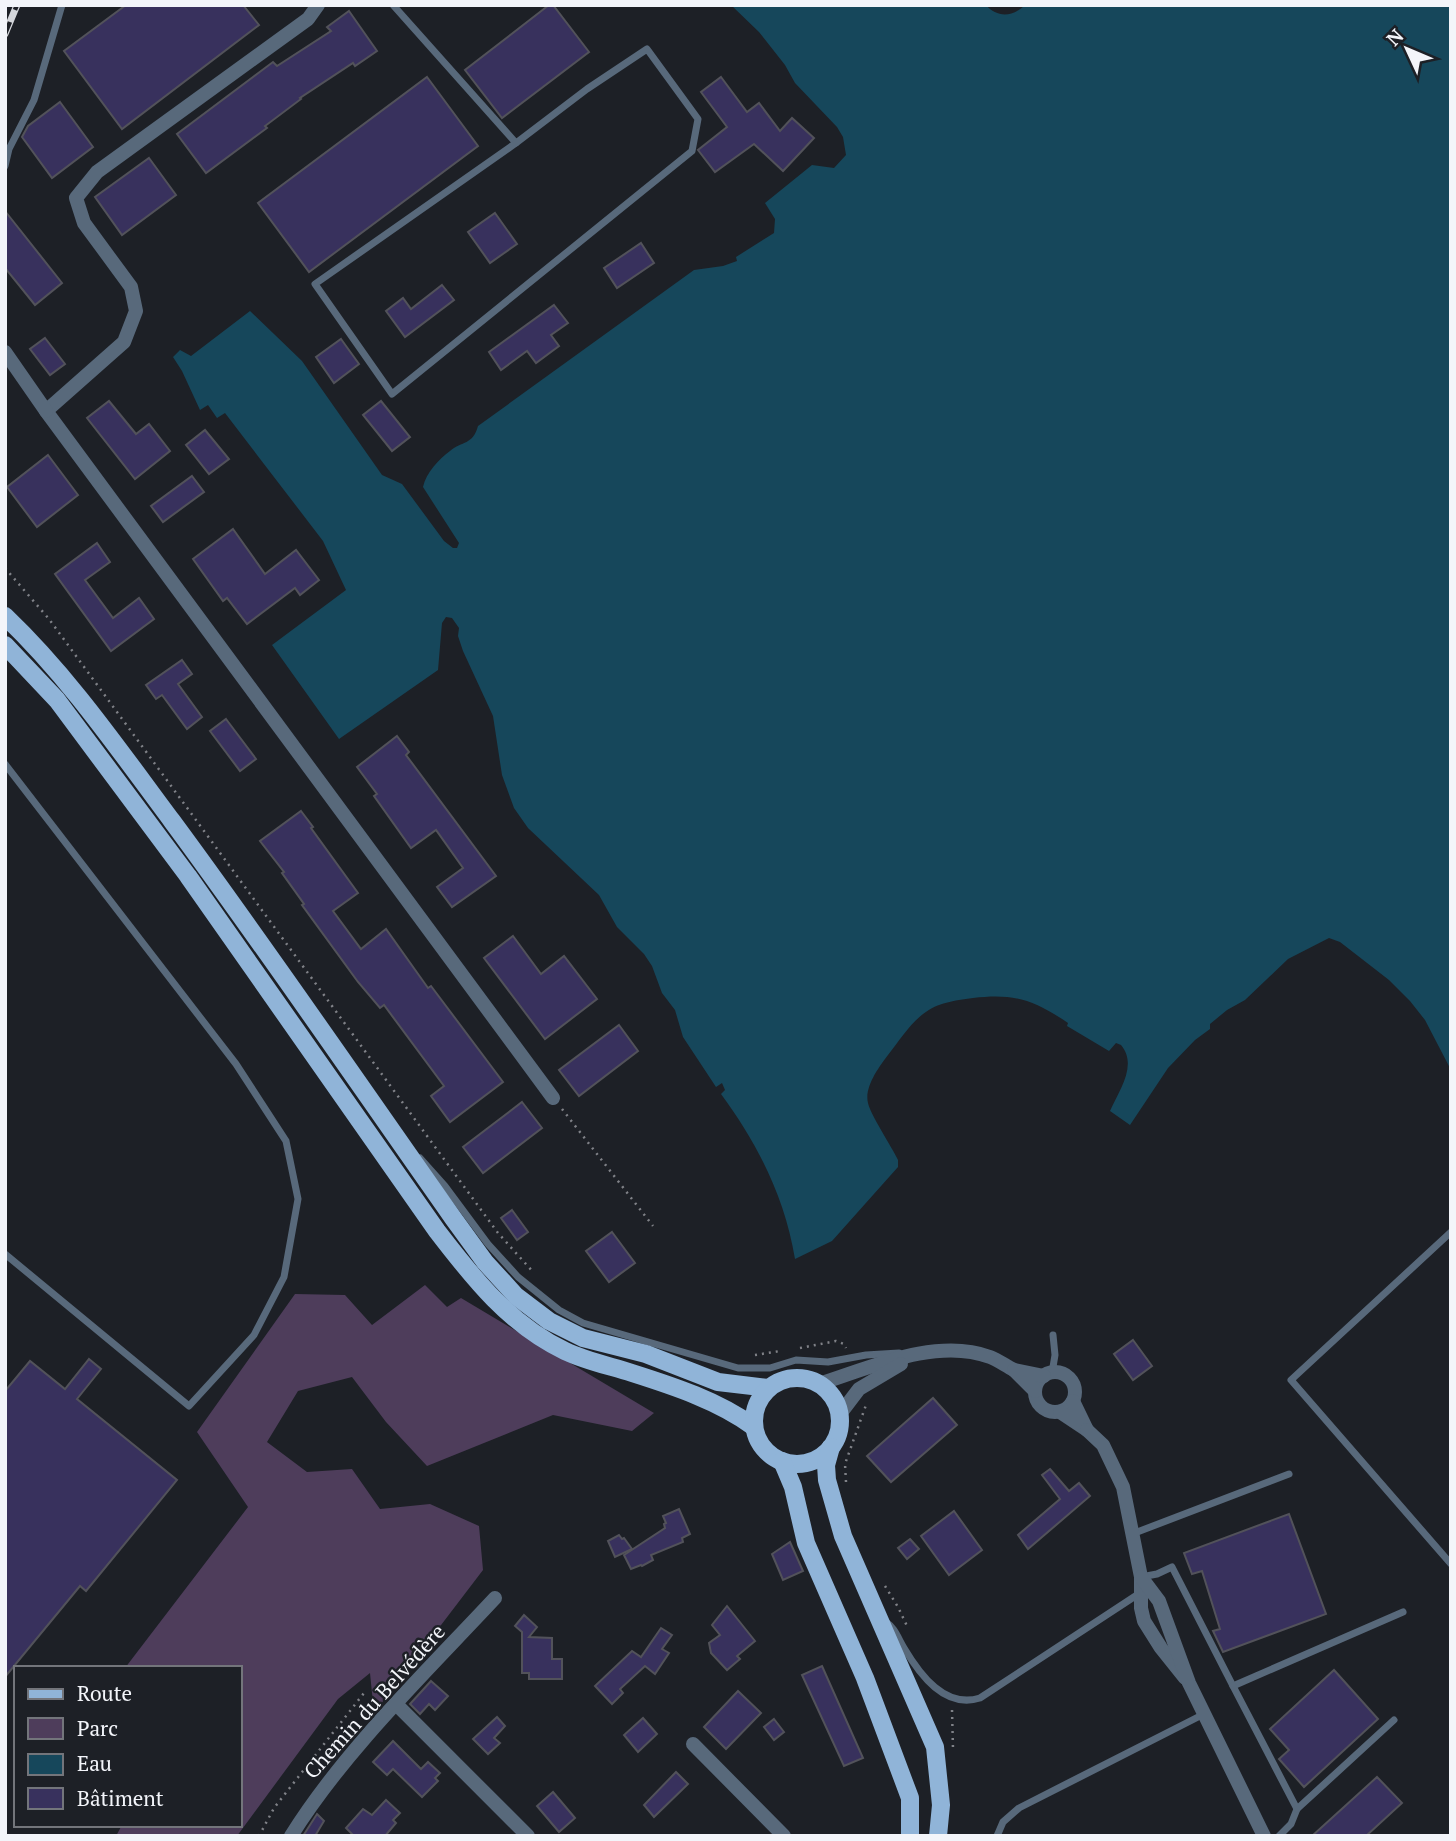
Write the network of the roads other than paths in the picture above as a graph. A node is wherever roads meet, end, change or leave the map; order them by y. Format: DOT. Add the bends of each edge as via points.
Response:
graph roads {
  1 [pos="62,5"];
  2 [pos="318,5"];
  3 [pos="393,5"];
  4 [pos="516,143"];
  5 [pos="5,166"];
  6 [pos="5,352"];
  7 [pos="46,411"];
  8 [pos="5,616"];
  9 [pos="5,645"];
  10 [pos="5,764"];
  11 [pos="553,1098"];
  12 [pos="370,1101"];
  13 [pos="1451,1232"];
  14 [pos="5,1254"];
  15 [pos="1053,1335"];
  16 [pos="924,1352"];
  17 [pos="1014,1370"];
  18 [pos="1048,1374"];
  19 [pos="819,1384"];
  20 [pos="768,1388"];
  21 [pos="1035,1391"];
  22 [pos="1073,1401"];
  23 [pos="1060,1412"];
  24 [pos="839,1414"];
  25 [pos="754,1427"];
  26 [pos="1087,1430"];
  27 [pos="831,1447"];
  28 [pos="782,1461"];
  29 [pos="1289,1474"];
  30 [pos="1132,1534"];
  31 [pos="1451,1564"];
  32 [pos="1141,1577"];
  33 [pos="1141,1593"];
  34 [pos="495,1598"];
  35 [pos="1403,1612"];
  36 [pos="878,1616"];
  37 [pos="1189,1683"];
  38 [pos="1233,1686"];
  39 [pos="396,1704"];
  40 [pos="1204,1714"];
  41 [pos="1394,1720"];
  42 [pos="693,1744"];
  43 [pos="1297,1809"];
  44 [pos="291,1836"];
  45 [pos="528,1836"];
  46 [pos="784,1836"];
  47 [pos="909,1836"];
  48 [pos="938,1836"];
  49 [pos="997,1836"];
  50 [pos="1264,1836"];
  51 [pos="1279,1836"];
  1 -- 5 [label="lane" via="34,100"];
  2 -- 7 [label="street" via="308,19 97,172 76,198 84,223 131,287 136,311 124,342"];
  3 -- 4 [label="lane"];
  4 -- 4 [label="lane" via="647,49 698,119 692,151 392,394 315,284"];
  6 -- 7 [label="street"];
  7 -- 11 [label="street"];
  8 -- 12 [label="main road" via="73,689"];
  9 -- 25 [label="main road" via="57,700 188,876 437,1231 502,1308 537,1336 567,1352 683,1391"];
  10 -- 14 [label="lane" via="236,1064 286,1141 298,1199 284,1277 254,1335 189,1406"];
  12 -- 16 [label="lane" via="518,1277 583,1323 738,1368"];
  12 -- 20 [label="main road" via="485,1262 516,1296 549,1321 583,1338 646,1354 718,1382"];
  13 -- 31 [label="lane" via="1291,1380"];
  15 -- 18 [label="lane" via="1055,1355"];
  16 -- 17 [label="street" via="989,1357"];
  16 -- 19 [label="street"];
  16 -- 24 [label="street" via="873,1378"];
  17 -- 18 [label="street"];
  17 -- 21 [label="street"];
  18 -- 21 [label="street"];
  18 -- 22 [label="street" via="1069,1378 1075,1389"];
  19 -- 20 [label="main road" via="788,1379"];
  19 -- 24 [label="main road" via="836,1402"];
  20 -- 25 [label="main road" via="757,1406"];
  21 -- 23 [label="street" via="1042,1408"];
  22 -- 23 [label="street"];
  22 -- 26 [label="street"];
  23 -- 26 [label="street"];
  24 -- 27 [label="main road" via="840,1426"];
  25 -- 28 [label="main road" via="764,1448"];
  26 -- 30 [label="street" via="1103,1445 1123,1488"];
  27 -- 28 [label="main road" via="808,1462"];
  27 -- 36 [label="main road" via="827,1480 839,1525"];
  28 -- 47 [label="main road" via="807,1543 865,1678 909,1798"];
  29 -- 30 [label="lane"];
  30 -- 32 [label="street"];
  32 -- 33 [label="street"];
  32 -- 37 [label="street" via="1159,1601"];
  32 -- 38 [label="lane" via="1172,1567"];
  33 -- 36 [label="lane" via="971,1701 944,1695 915,1666 892,1626"];
  33 -- 37 [label="street" via="1144,1621"];
  34 -- 39 [label="street, Chemin du Belvédère"];
  35 -- 38 [label="lane"];
  36 -- 48 [label="main road" via="935,1747 941,1805"];
  37 -- 40 [label="street"];
  38 -- 43 [label="lane"];
  39 -- 44 [label="street, Chemin du Belvédère" via="310,1805"];
  39 -- 45 [label="street"];
  40 -- 49 [label="lane" via="1019,1808 1003,1822"];
  40 -- 50 [label="street"];
  41 -- 43 [label="lane"];
  42 -- 46 [label="street"];
  43 -- 51 [label="lane"];
}
